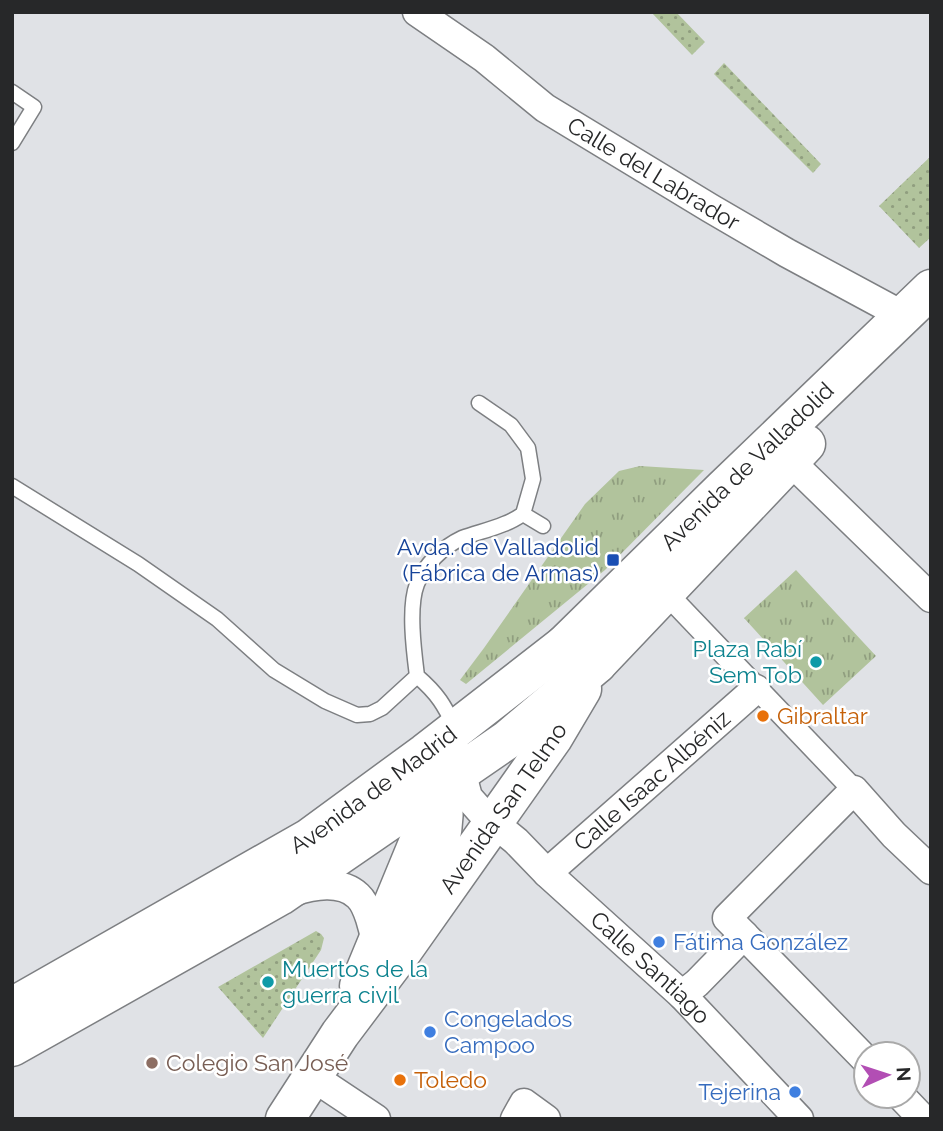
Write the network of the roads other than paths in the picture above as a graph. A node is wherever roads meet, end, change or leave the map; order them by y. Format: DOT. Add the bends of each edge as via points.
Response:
graph roads {
  1 [pos="417,12"];
  2 [pos="12,92"];
  3 [pos="12,143"];
  4 [pos="931,289"];
  5 [pos="917,320"];
  6 [pos="479,403"];
  7 [pos="789,460"];
  8 [pos="12,486"];
  9 [pos="523,514"];
  10 [pos="542,526"];
  11 [pos="666,593"];
  12 [pos="931,598"];
  13 [pos="564,645"];
  14 [pos="597,664"];
  15 [pos="417,676"];
  16 [pos="756,689"];
  17 [pos="443,762"];
  18 [pos="853,790"];
  19 [pos="494,824"];
  20 [pos="931,870"];
  21 [pos="547,873"];
  22 [pos="293,887"];
  23 [pos="744,935"];
  24 [pos="390,946"];
  25 [pos="682,995"];
  26 [pos="12,1007"];
  27 [pos="852,1046"];
  28 [pos="12,1047"];
  29 [pos="313,1077"];
  30 [pos="786,1114"];
  31 [pos="285,1119"];
  32 [pos="376,1119"];
  33 [pos="515,1119"];
  34 [pos="546,1119"];
  1 -- 5 [label="street, Calle del Labrador" via="545,108 732,221"];
  2 -- 3 [label="lane" via="34,107"];
  4 -- 5 [label="main road, Avenida de Valladolid"];
  5 -- 7 [label="main road, Avenida de Valladolid"];
  5 -- 13 [label="main road, Avenida de Valladolid"];
  6 -- 9 [label="lane" via="511,425 528,448 533,479"];
  7 -- 11 [label="main road, Avenida de Valladolid"];
  7 -- 12 [label="street"];
  8 -- 15 [label="lane" via="195,603 274,670 325,701 357,715 369,714"];
  9 -- 10 [label="lane"];
  9 -- 15 [label="lane" via="462,538 443,549 428,566 417,584 413,608"];
  11 -- 14 [label="main road, Avenida de Valladolid"];
  11 -- 16 [label="street"];
  13 -- 17 [label="main road, Avenida de Madrid"];
  14 -- 17 [label="main road, Avenida de Madrid" via="507,740"];
  14 -- 19 [label="main road, Avenida San Telmo"];
  15 -- 17 [label="lane" via="442,701"];
  16 -- 18 [label="street"];
  16 -- 21 [label="street, Calle Isaac Albéniz"];
  17 -- 19 [label="street, Calle Santiago"];
  17 -- 22 [label="main road, Avenida de Madrid"];
  17 -- 24 [label="main road, Avenida San Telmo"];
  17 -- 26 [label="main road, Avenida de Madrid"];
  18 -- 20 [label="street"];
  18 -- 23 [label="street" via="727,918"];
  19 -- 21 [label="street, Calle Santiago"];
  19 -- 24 [label="main road, Avenida San Telmo"];
  21 -- 25 [label="street, Calle Santiago"];
  22 -- 24 [label="street" via="343,887 360,897 373,925"];
  22 -- 28 [label="main road, Avenida de Madrid"];
  23 -- 25 [label="street"];
  23 -- 27 [label="street"];
  24 -- 29 [label="main road, Avenida San Telmo"];
  25 -- 30 [label="street, Calle Santiago"];
  29 -- 31 [label="main road, Avenida San Telmo"];
  29 -- 32 [label="street"];
  33 -- 34 [label="street" via="524,1103"];
}
